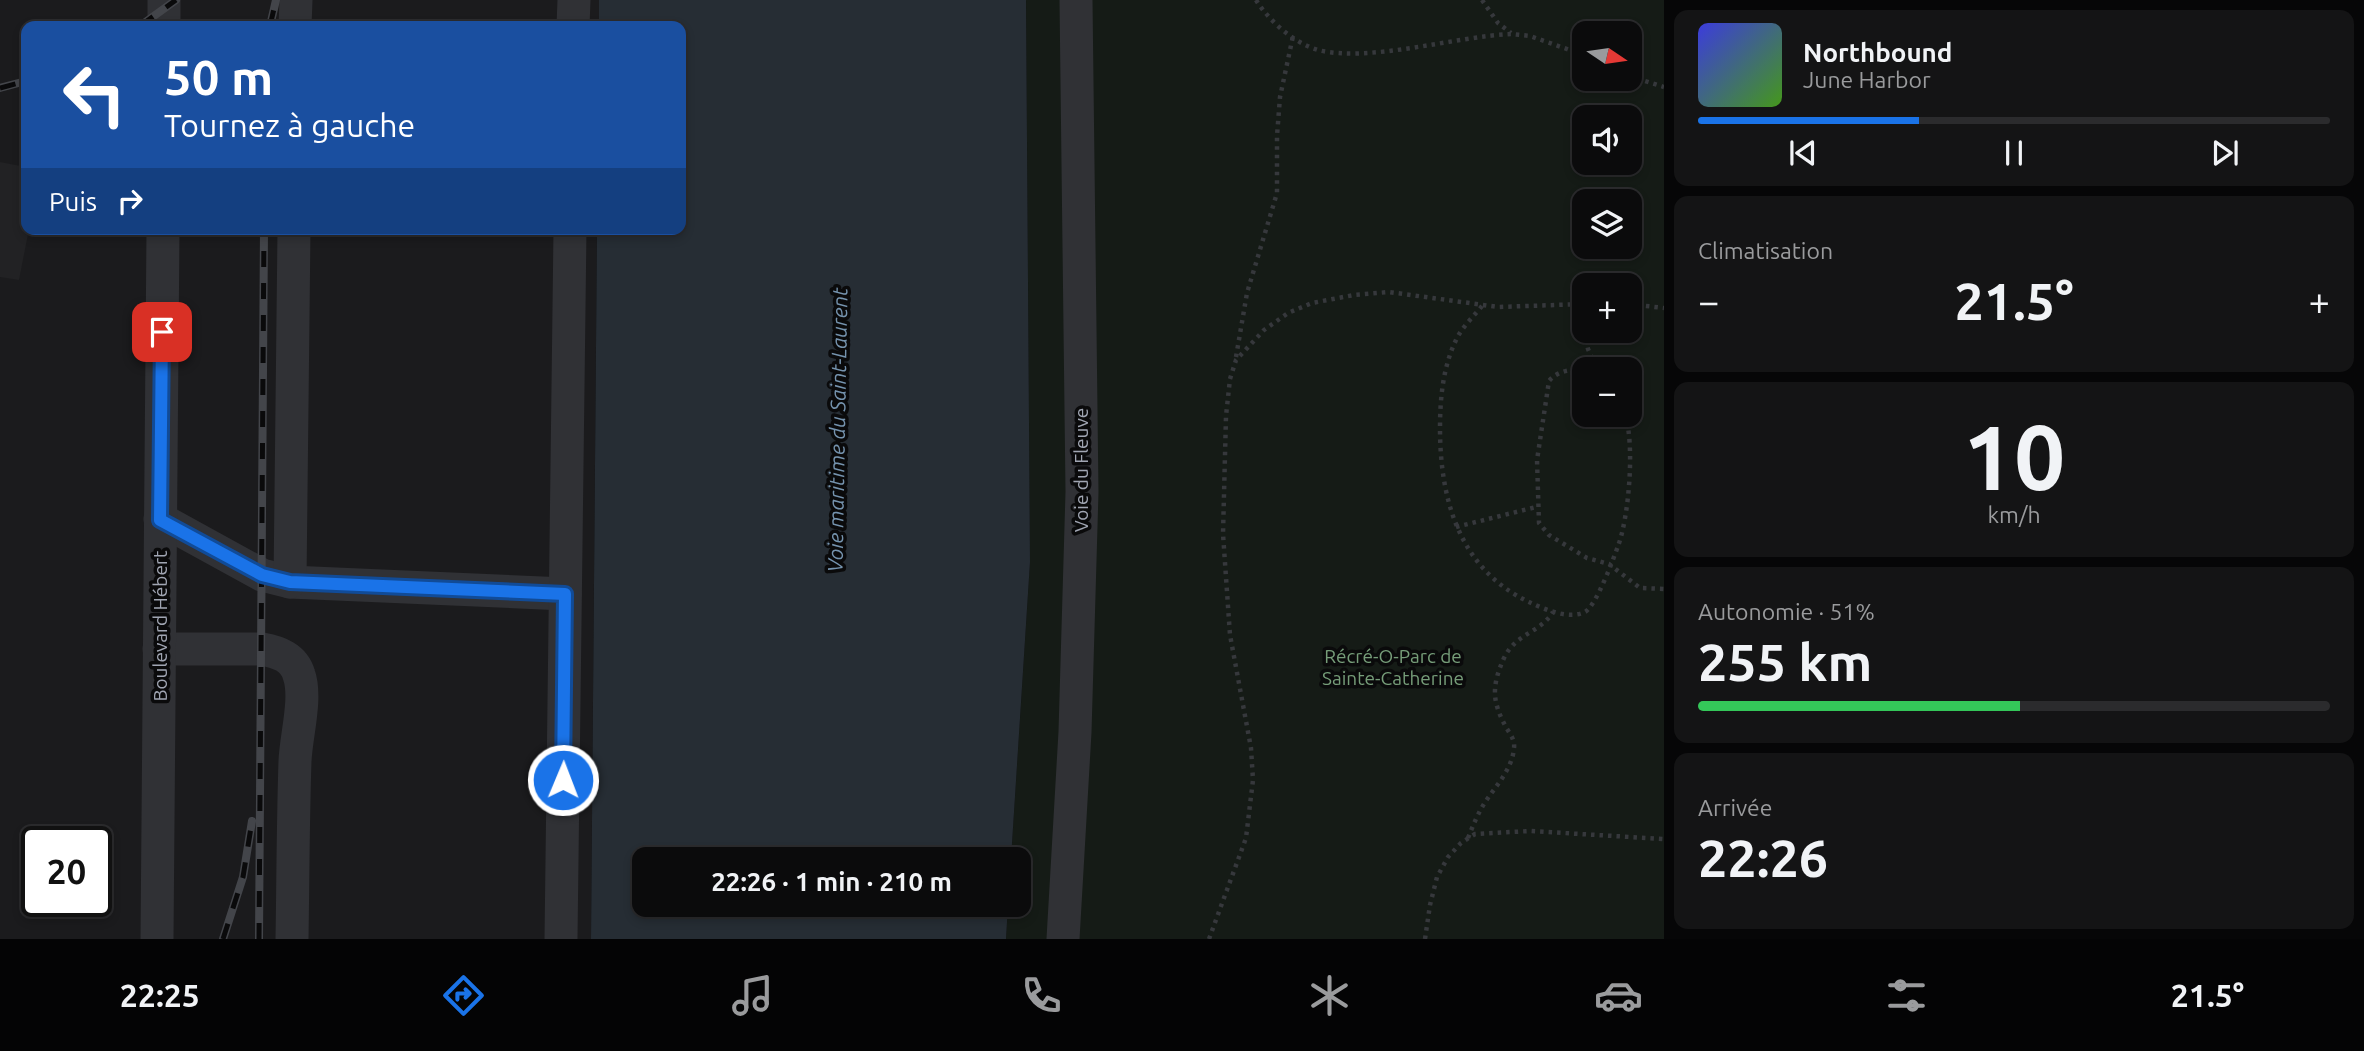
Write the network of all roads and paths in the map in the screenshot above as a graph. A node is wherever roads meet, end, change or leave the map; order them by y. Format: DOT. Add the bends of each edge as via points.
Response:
graph roads {
  1 [pos="164,0"];
  2 [pos="296,0"];
  3 [pos="574,0"];
  4 [pos="1076,0"];
  5 [pos="1256,0"];
  6 [pos="1482,0"];
  7 [pos="164,21"];
  8 [pos="295,21"];
  9 [pos="573,21"];
  10 [pos="1512,34"];
  11 [pos="1293,36"];
  12 [pos="1572,51"];
  13 [pos="1642,80"];
  14 [pos="1664,87"];
  15 [pos="163,235"];
  16 [pos="294,235"];
  17 [pos="570,235"];
  18 [pos="1572,304"];
  19 [pos="1482,305"];
  20 [pos="1642,305"];
  21 [pos="1664,308"];
  22 [pos="1236,360"];
  23 [pos="1572,369"];
  24 [pos="1628,427"];
  25 [pos="1537,507"];
  26 [pos="160,520"];
  27 [pos="1456,527"];
  28 [pos="1609,564"];
  29 [pos="290,582"];
  30 [pos="1664,589"];
  31 [pos="565,594"];
  32 [pos="1553,612"];
  33 [pos="159,649"];
  34 [pos="1467,838"];
  35 [pos="1664,839"];
  36 [pos="157,939"];
  37 [pos="292,939"];
  38 [pos="561,939"];
  39 [pos="1063,939"];
  40 [pos="1209,939"];
  41 [pos="1425,939"];
  1 -- 7 [label="street"];
  2 -- 8 [label="street"];
  3 -- 9 [label="street"];
  4 -- 39 [label="street, Voie du Fleuve" via="1082,492"];
  5 -- 11 [label="path"];
  6 -- 10 [label="path"];
  10 -- 11 [label="path" via="1381,51 1337,52 1318,50"];
  10 -- 12 [label="path"];
  11 -- 22 [label="path" via="1280,97 1277,193 1247,293"];
  13 -- 14 [label="path"];
  15 -- 26 [label="street, Boulevard Hébert"];
  16 -- 29 [label="street"];
  17 -- 31 [label="street"];
  18 -- 19 [label="path"];
  19 -- 22 [label="path" via="1389,292 1312,303 1264,330"];
  19 -- 27 [label="path" via="1457,337 1441,391 1443,478"];
  20 -- 21 [label="path"];
  22 -- 40 [label="path" via="1226,416 1223,534 1230,635 1254,780 1246,838"];
  23 -- 25 [label="path" via="1553,375 1549,381 1537,460"];
  24 -- 28 [label="path" via="1624,530"];
  25 -- 27 [label="path"];
  25 -- 28 [label="path" via="1539,523 1549,535 1587,558"];
  26 -- 29 [label="street" via="262,575"];
  26 -- 33 [label="street, Boulevard Hébert"];
  27 -- 32 [label="path" via="1464,545 1490,576 1524,600"];
  28 -- 30 [label="path" via="1640,588"];
  28 -- 32 [label="path" via="1595,602 1586,612"];
  29 -- 31 [label="street"];
  31 -- 38 [label="street"];
  32 -- 34 [label="path" via="1545,624 1518,638 1505,657 1493,700 1515,744 1513,757"];
  33 -- 36 [label="street, Boulevard Hébert"];
  33 -- 37 [label="street" via="270,651 292,662 299,674 302,694 295,760"];
  34 -- 35 [label="path" via="1530,831"];
  34 -- 41 [label="path" via="1437,877"];
}
